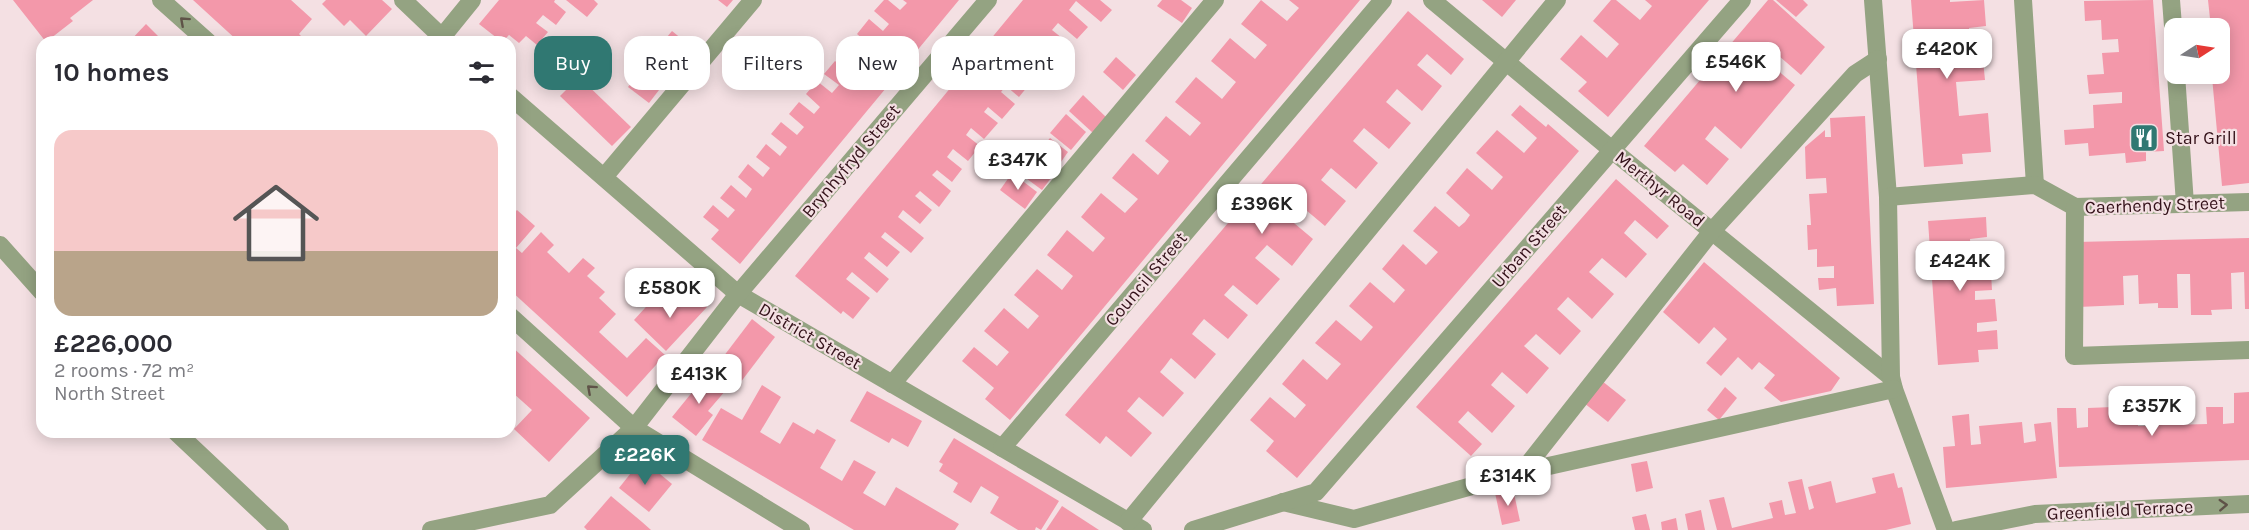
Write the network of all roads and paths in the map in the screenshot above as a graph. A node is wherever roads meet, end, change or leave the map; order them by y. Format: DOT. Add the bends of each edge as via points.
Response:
graph roads {
  1 [pos="161,0"];
  2 [pos="403,0"];
  3 [pos="472,0"];
  4 [pos="753,0"];
  5 [pos="988,0"];
  6 [pos="1215,0"];
  7 [pos="1383,0"];
  8 [pos="1431,0"];
  9 [pos="1557,0"];
  10 [pos="1742,0"];
  11 [pos="1873,0"];
  12 [pos="2023,0"];
  13 [pos="2172,0"];
  14 [pos="2173,18"];
  15 [pos="201,36"];
  16 [pos="441,36"];
  17 [pos="448,36"];
  18 [pos="1878,59"];
  19 [pos="1505,62"];
  20 [pos="2177,84"];
  21 [pos="516,101"];
  22 [pos="1612,150"];
  23 [pos="604,177"];
  24 [pos="2036,185"];
  25 [pos="1888,197"];
  26 [pos="2249,202"];
  27 [pos="2185,204"];
  28 [pos="2075,207"];
  29 [pos="1712,231"];
  30 [pos="0,245"];
  31 [pos="36,285"];
  32 [pos="738,294"];
  33 [pos="516,321"];
  34 [pos="2249,350"];
  35 [pos="1892,383"];
  36 [pos="892,384"];
  37 [pos="634,428"];
  38 [pos="182,438"];
  39 [pos="1002,448"];
  40 [pos="1522,472"];
  41 [pos="1283,502"];
  42 [pos="2249,504"];
  43 [pos="1136,526"];
  44 [pos="280,530"];
  45 [pos="431,530"];
  46 [pos="801,530"];
  47 [pos="1193,530"];
  48 [pos="1946,530"];
  49 [pos="1956,530"];
  15 -- 1 [label="street, one-way"];
  2 -- 16 [label="street"];
  3 -- 17 [label="street"];
  4 -- 23 [label="street"];
  5 -- 32 [label="street, Brynhyfryd Street"];
  6 -- 36 [label="street"];
  7 -- 39 [label="street, Council Street"];
  8 -- 19 [label="street, Merthyr Road"];
  9 -- 19 [label="street"];
  10 -- 22 [label="street, Urban Street"];
  11 -- 18 [label="street"];
  12 -- 24 [label="street"];
  13 -- 14 [label="street"];
  18 -- 25 [label="street"];
  18 -- 29 [label="street" via="1855,74"];
  19 -- 22 [label="street, Merthyr Road"];
  19 -- 43 [label="street"];
  20 -- 27 [label="street"];
  21 -- 23 [label="street, District Street"];
  22 -- 29 [label="street, Merthyr Road"];
  22 -- 41 [label="street, Urban Street" via="1316,492"];
  23 -- 32 [label="street, District Street"];
  24 -- 25 [label="street"];
  24 -- 28 [label="street, Caerhendy Street"];
  25 -- 35 [label="street"];
  26 -- 27 [label="street, Caerhendy Street"];
  27 -- 28 [label="street, Caerhendy Street"];
  28 -- 34 [label="street" via="2074,356"];
  29 -- 35 [label="street, Merthyr Road"];
  29 -- 40 [label="street"];
  30 -- 31 [label="street"];
  32 -- 36 [label="street, District Street"];
  32 -- 37 [label="street, Brynhyfryd Street"];
  37 -- 33 [label="street, one-way"];
  35 -- 40 [label="street"];
  35 -- 48 [label="street"];
  36 -- 39 [label="street, District Street"];
  37 -- 45 [label="street, Brynhyfryd Street" via="550,505"];
  37 -- 46 [label="street"];
  38 -- 44 [label="street"];
  39 -- 43 [label="street, District Street"];
  40 -- 41 [label="street" via="1354,519"];
  41 -- 47 [label="street"];
  49 -- 42 [label="street, Greenfield Terrace, one-way" via="2035,514"];
}
